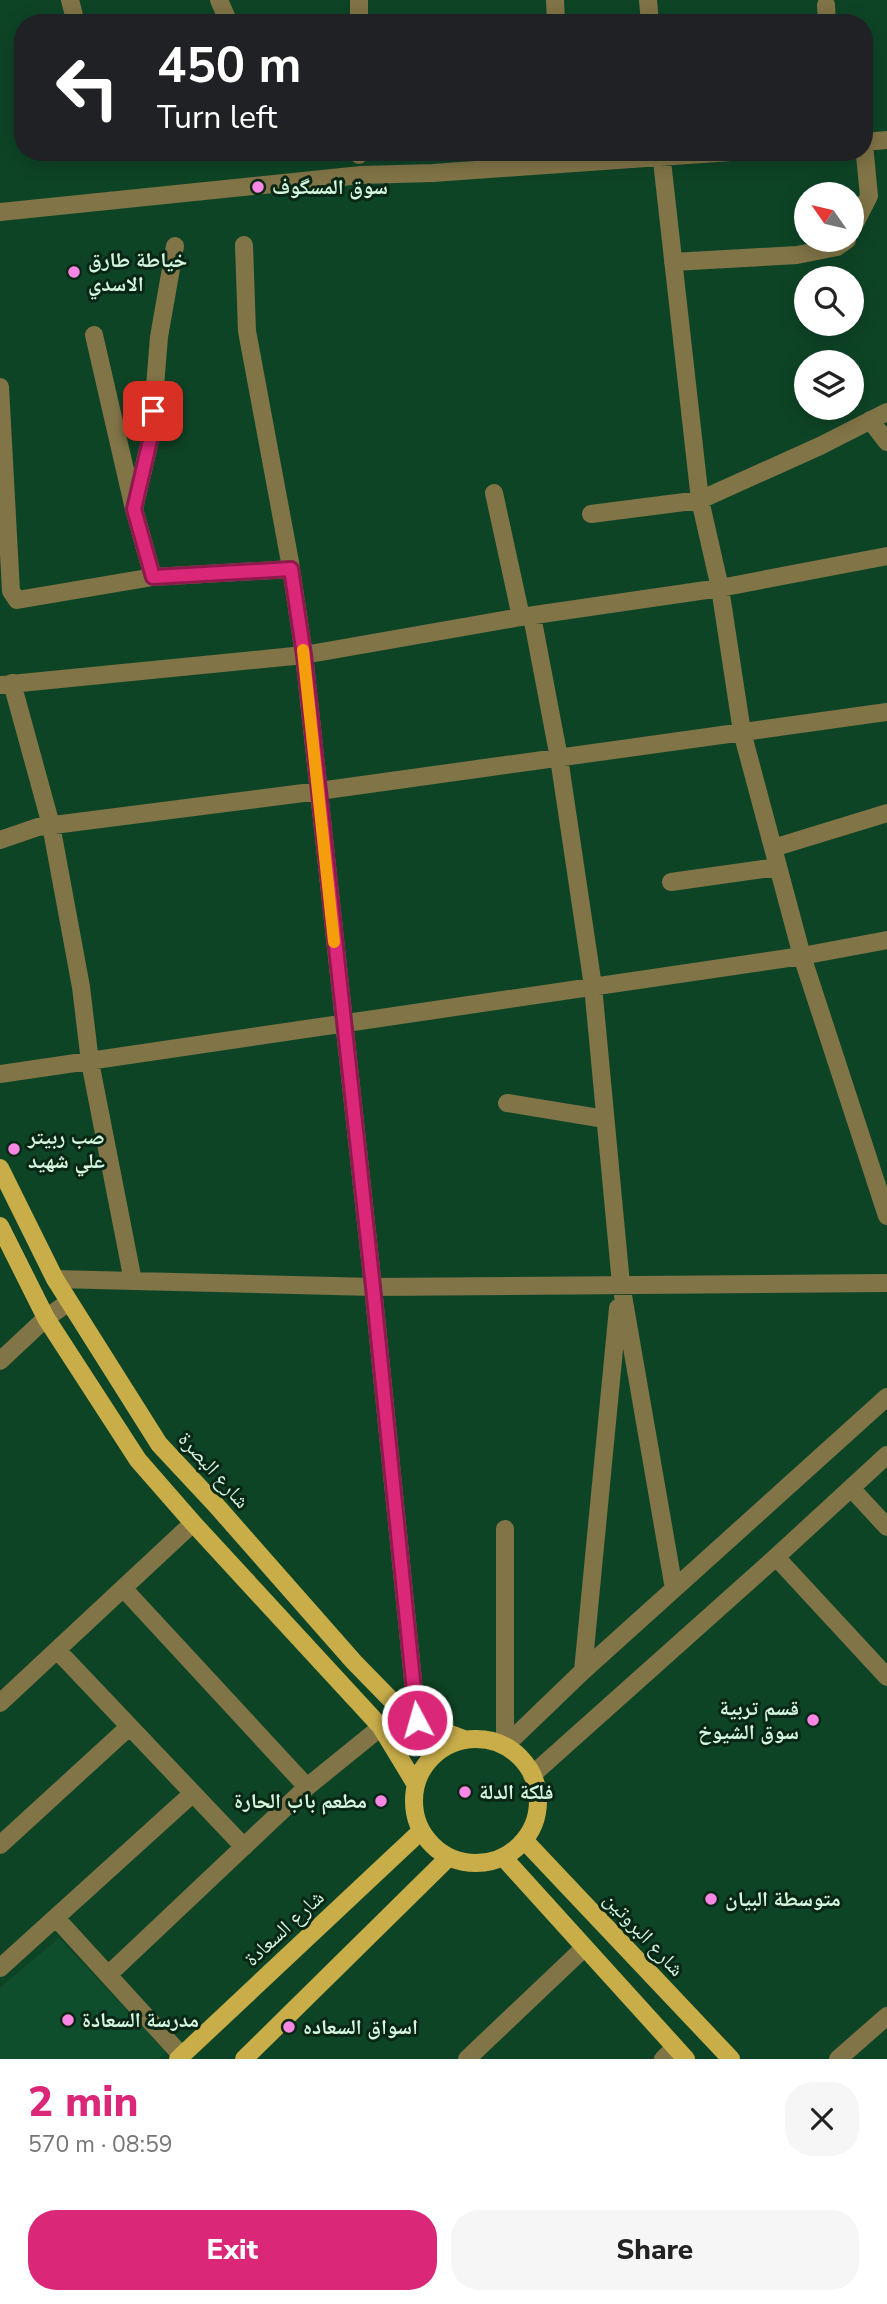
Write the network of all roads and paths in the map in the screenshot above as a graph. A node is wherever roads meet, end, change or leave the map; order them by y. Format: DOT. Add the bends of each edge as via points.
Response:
graph roads {
  1 [pos="542,161"];
  2 [pos="662,161"];
  3 [pos="866,161"];
  4 [pos="864,206"];
  5 [pos="0,212"];
  6 [pos="244,245"];
  7 [pos="176,246"];
  8 [pos="808,252"];
  9 [pos="673,262"];
  10 [pos="94,335"];
  11 [pos="0,387"];
  12 [pos="887,412"];
  13 [pos="870,420"];
  14 [pos="887,442"];
  15 [pos="494,493"];
  16 [pos="699,500"];
  17 [pos="134,509"];
  18 [pos="591,514"];
  19 [pos="887,556"];
  20 [pos="291,569"];
  21 [pos="153,577"];
  22 [pos="720,588"];
  23 [pos="6,592"];
  24 [pos="526,617"];
  25 [pos="304,655"];
  26 [pos="6,684"];
  27 [pos="887,712"];
  28 [pos="743,732"];
  29 [pos="559,758"];
  30 [pos="319,791"];
  31 [pos="887,813"];
  32 [pos="51,825"];
  33 [pos="0,840"];
  34 [pos="773,848"];
  35 [pos="778,867"];
  36 [pos="671,882"];
  37 [pos="887,940"];
  38 [pos="802,956"];
  39 [pos="593,986"];
  40 [pos="343,1023"];
  41 [pos="90,1062"];
  42 [pos="0,1074"];
  43 [pos="508,1103"];
  44 [pos="605,1119"];
  45 [pos="0,1168"];
  46 [pos="887,1216"];
  47 [pos="0,1226"];
  48 [pos="55,1279"];
  49 [pos="133,1280"];
  50 [pos="887,1283"];
  51 [pos="621,1284"];
  52 [pos="373,1287"];
  53 [pos="69,1302"];
  54 [pos="46,1318"];
  55 [pos="0,1361"];
  56 [pos="887,1397"];
  57 [pos="887,1455"];
  58 [pos="851,1488"];
  59 [pos="193,1523"];
  60 [pos="887,1527"];
  61 [pos="505,1529"];
  62 [pos="776,1558"];
  63 [pos="123,1588"];
  64 [pos="674,1589"];
  65 [pos="57,1650"];
  66 [pos="583,1671"];
  67 [pos="887,1677"];
  68 [pos="2,1696"];
  69 [pos="417,1720"];
  70 [pos="129,1727"];
  71 [pos="381,1727"];
  72 [pos="466,1740"];
  73 [pos="505,1746"];
  74 [pos="396,1751"];
  75 [pos="532,1775"];
  76 [pos="416,1786"];
  77 [pos="307,1787"];
  78 [pos="192,1794"];
  79 [pos="421,1831"];
  80 [pos="524,1840"];
  81 [pos="0,1845"];
  82 [pos="244,1847"];
  83 [pos="449,1857"];
  84 [pos="503,1857"];
  85 [pos="56,1918"];
  86 [pos="584,1948"];
  87 [pos="0,1968"];
  88 [pos="108,1975"];
  89 [pos="887,2016"];
  90 [pos="674,2055"];
  91 [pos="180,2057"];
  92 [pos="244,2059"];
  93 [pos="467,2059"];
  94 [pos="731,2059"];
  95 [pos="838,2059"];
  1 -- 5 [label="street"];
  2 -- 9 [label="street"];
  3 -- 4 [label="street" via="869,197"];
  6 -- 20 [label="street" via="247,331"];
  7 -- 17 [label="street" via="159,337 151,436"];
  8 -- 9 [label="street"];
  9 -- 16 [label="street"];
  10 -- 17 [label="street"];
  11 -- 23 [label="street"];
  12 -- 13 [label="street"];
  13 -- 14 [label="street"];
  13 -- 16 [label="street"];
  15 -- 24 [label="street"];
  16 -- 18 [label="street"];
  16 -- 22 [label="street"];
  17 -- 21 [label="street"];
  19 -- 22 [label="street"];
  20 -- 21 [label="street"];
  20 -- 25 [label="street"];
  21 -- 23 [label="street" via="17,600"];
  22 -- 24 [label="street"];
  22 -- 28 [label="street"];
  24 -- 25 [label="street"];
  24 -- 29 [label="street"];
  25 -- 26 [label="street"];
  25 -- 30 [label="street"];
  26 -- 32 [label="street"];
  27 -- 28 [label="street"];
  28 -- 29 [label="street"];
  28 -- 34 [label="street"];
  29 -- 30 [label="street"];
  29 -- 39 [label="street"];
  30 -- 32 [label="street"];
  30 -- 40 [label="street"];
  31 -- 34 [label="street"];
  32 -- 33 [label="street"];
  32 -- 41 [label="street"];
  34 -- 35 [label="street"];
  35 -- 36 [label="street"];
  35 -- 38 [label="street"];
  37 -- 38 [label="street"];
  38 -- 39 [label="street"];
  38 -- 46 [label="street"];
  39 -- 40 [label="street"];
  39 -- 44 [label="street"];
  40 -- 41 [label="street"];
  40 -- 52 [label="street"];
  41 -- 42 [label="street"];
  41 -- 49 [label="street"];
  43 -- 44 [label="street"];
  44 -- 51 [label="street"];
  45 -- 48 [label="main road, شارع البصرة"];
  47 -- 54 [label="main road"];
  48 -- 49 [label="street"];
  48 -- 53 [label="main road, شارع البصرة"];
  49 -- 52 [label="street"];
  50 -- 51 [label="street"];
  51 -- 52 [label="street"];
  51 -- 64 [label="street"];
  51 -- 66 [label="street"];
  52 -- 69 [label="street"];
  53 -- 54 [label="street"];
  53 -- 69 [label="main road, شارع البصرة" via="159,1444 354,1662"];
  54 -- 55 [label="street"];
  54 -- 59 [label="main road" via="138,1460"];
  56 -- 64 [label="street"];
  57 -- 58 [label="street"];
  58 -- 60 [label="street"];
  58 -- 62 [label="street"];
  59 -- 63 [label="street"];
  59 -- 71 [label="main road"];
  61 -- 73 [label="street"];
  62 -- 67 [label="street"];
  62 -- 75 [label="street"];
  63 -- 65 [label="street"];
  63 -- 77 [label="street"];
  64 -- 66 [label="street"];
  65 -- 68 [label="street"];
  65 -- 70 [label="street"];
  66 -- 73 [label="street"];
  69 -- 72 [label="main road, شارع البصرة"];
  69 -- 74 [label="street"];
  70 -- 78 [label="street"];
  70 -- 81 [label="street"];
  71 -- 74 [label="main road"];
  71 -- 77 [label="street"];
  72 -- 73 [label="main road"];
  72 -- 76 [label="main road" via="434,1755"];
  73 -- 75 [label="main road"];
  74 -- 76 [label="main road"];
  75 -- 80 [label="main road" via="537,1808"];
  76 -- 79 [label="main road" via="415,1816"];
  77 -- 82 [label="street"];
  78 -- 82 [label="street"];
  78 -- 85 [label="street"];
  79 -- 83 [label="main road"];
  79 -- 91 [label="main road, شارع السعادة"];
  80 -- 84 [label="main road"];
  80 -- 94 [label="main road, شارع البروتين"];
  82 -- 88 [label="street"];
  83 -- 84 [label="main road" via="466,1863"];
  83 -- 92 [label="main road"];
  84 -- 86 [label="main road"];
  85 -- 87 [label="street"];
  85 -- 88 [label="street"];
  86 -- 90 [label="main road"];
  86 -- 93 [label="street"];
  88 -- 91 [label="street"];
  89 -- 95 [label="street"];
}
